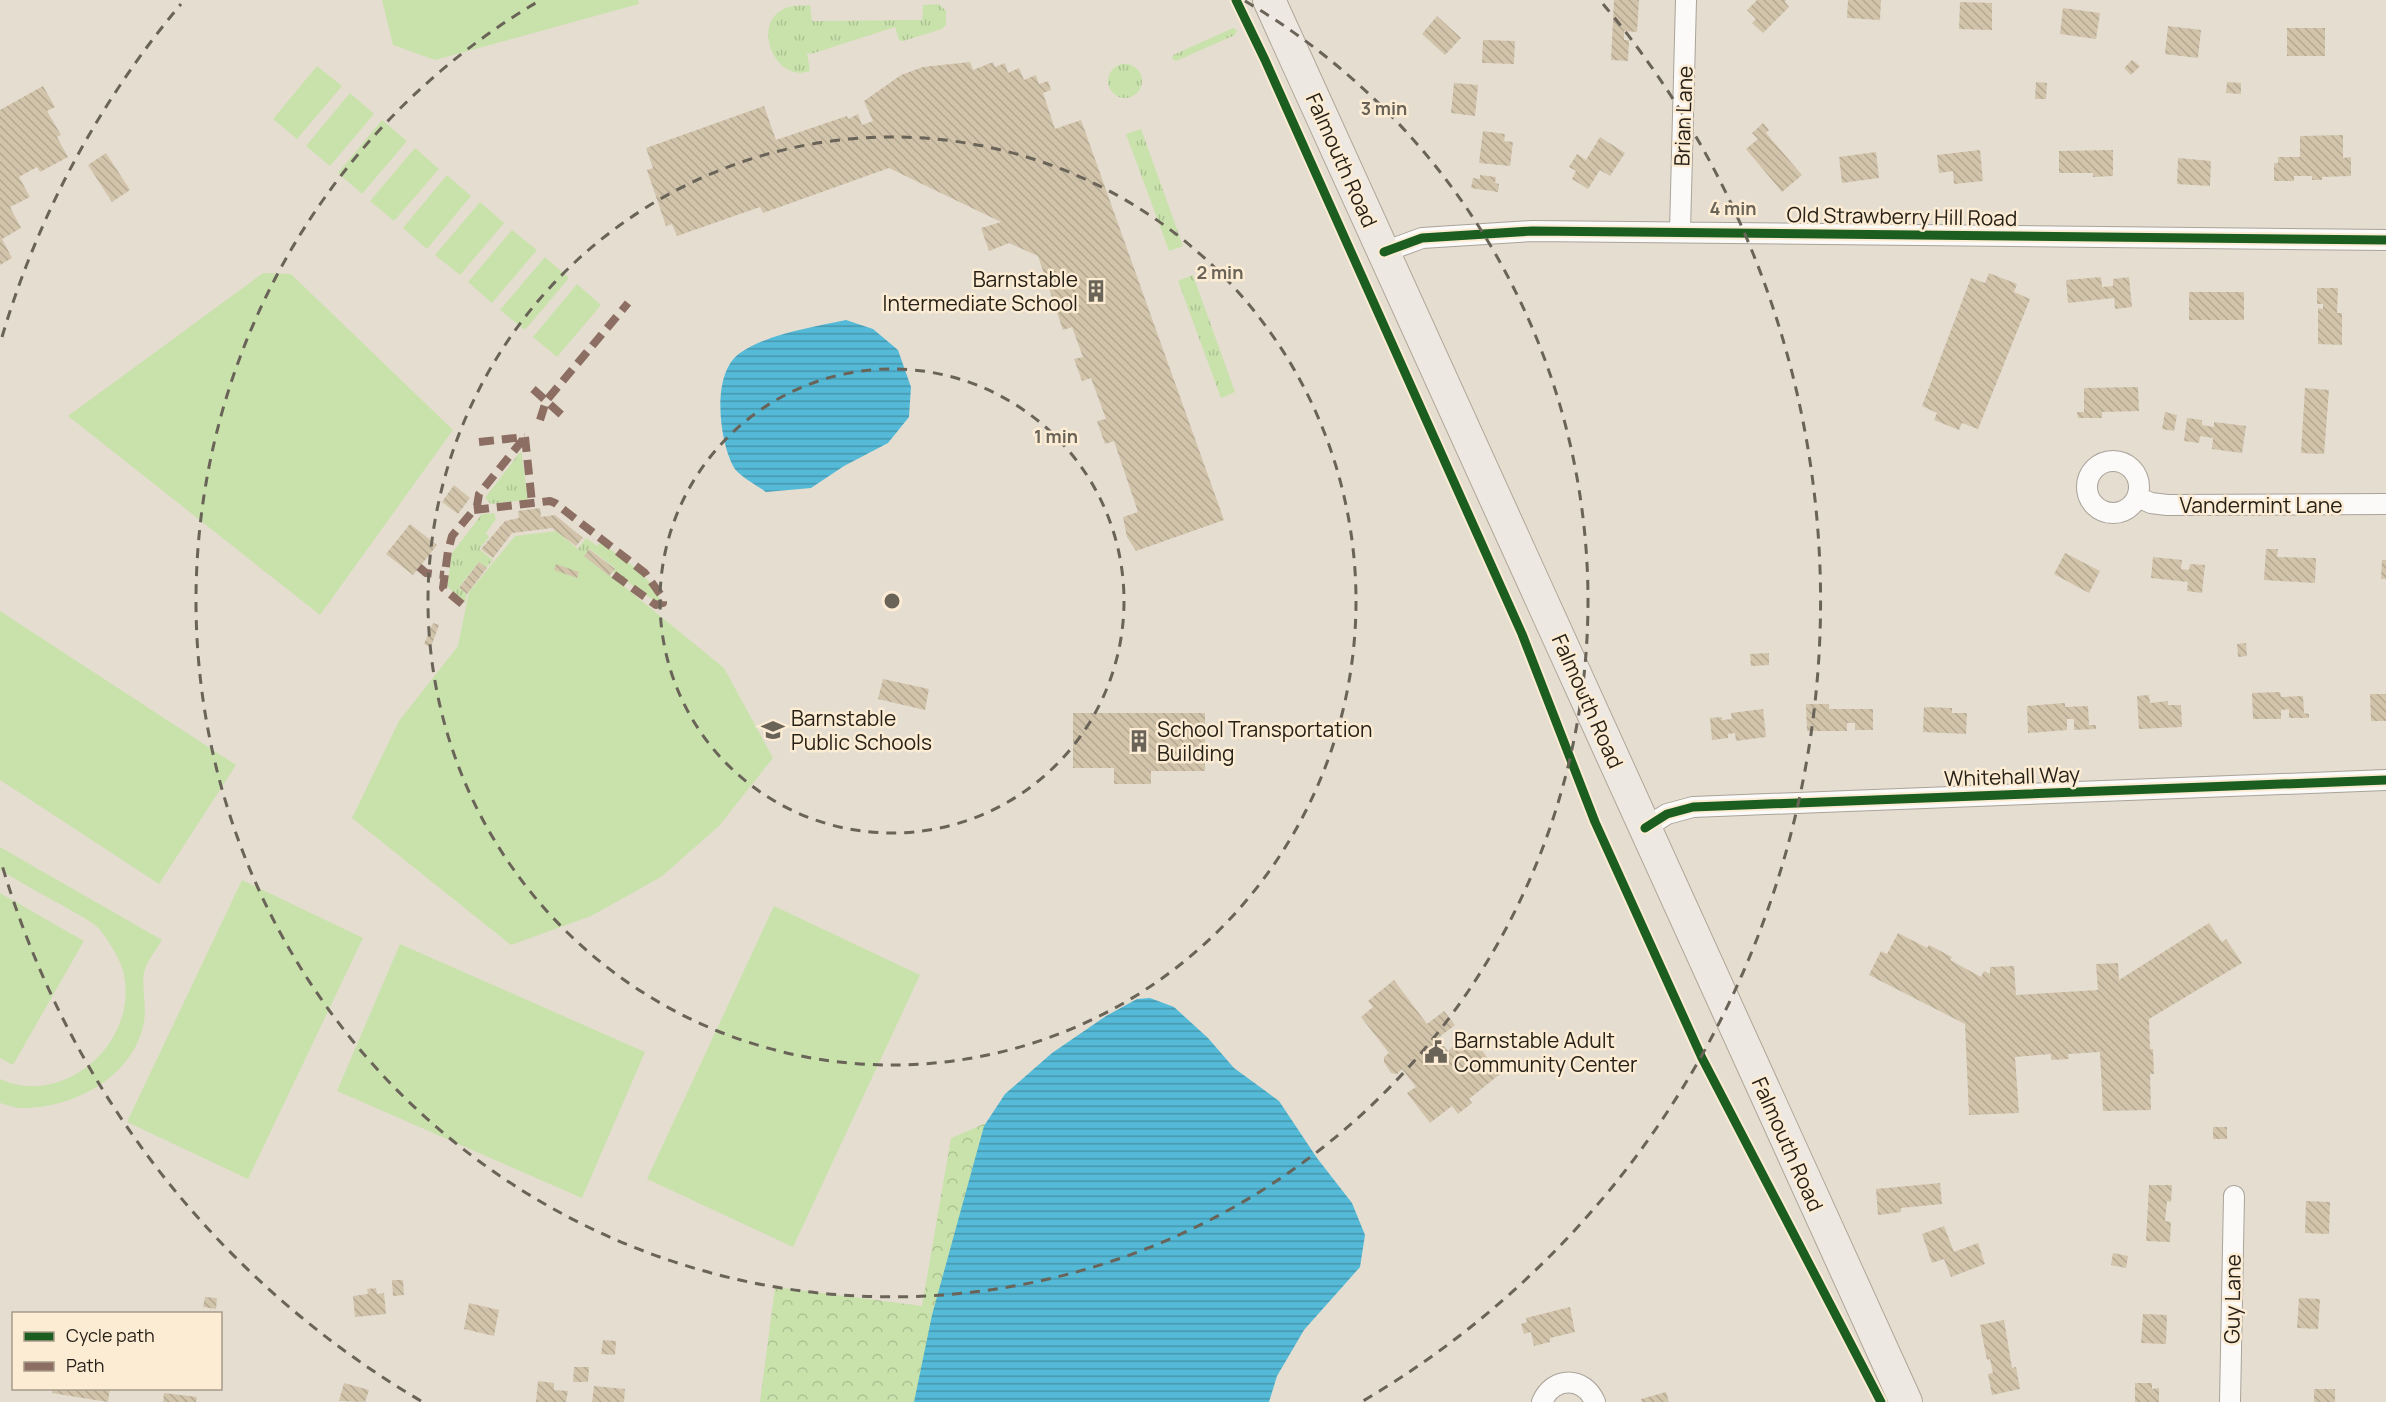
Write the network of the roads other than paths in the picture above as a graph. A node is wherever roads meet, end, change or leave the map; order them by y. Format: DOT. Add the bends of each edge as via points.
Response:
graph roads {
  1 [pos="1269,0"];
  2 [pos="1686,0"];
  3 [pos="1680,231"];
  4 [pos="2386,240"];
  5 [pos="1384,252"];
  6 [pos="2137,497"];
  7 [pos="2386,504"];
  8 [pos="2386,780"];
  9 [pos="1645,828"];
  10 [pos="2234,1196"];
  11 [pos="1542,1402"];
  12 [pos="1595,1402"];
  13 [pos="1906,1402"];
  14 [pos="2230,1402"];
  1 -- 5 [label="main road, Falmouth Road"];
  2 -- 3 [label="street, Brian Lane"];
  3 -- 4 [label="street, Old Strawberry Hill Road"];
  3 -- 5 [label="street, Old Strawberry Hill Road" via="1532,231 1422,238"];
  5 -- 9 [label="main road, Falmouth Road"];
  6 -- 7 [label="street, Vandermint Lane" via="2151,504 2167,505"];
  8 -- 9 [label="street, Whitehall Way" via="1693,807 1667,814"];
  9 -- 13 [label="main road, Falmouth Road"];
  10 -- 14 [label="street, Guy Lane"];
  11 -- 12 [label="street" via="1553,1386 1567,1382 1585,1387"];
}
